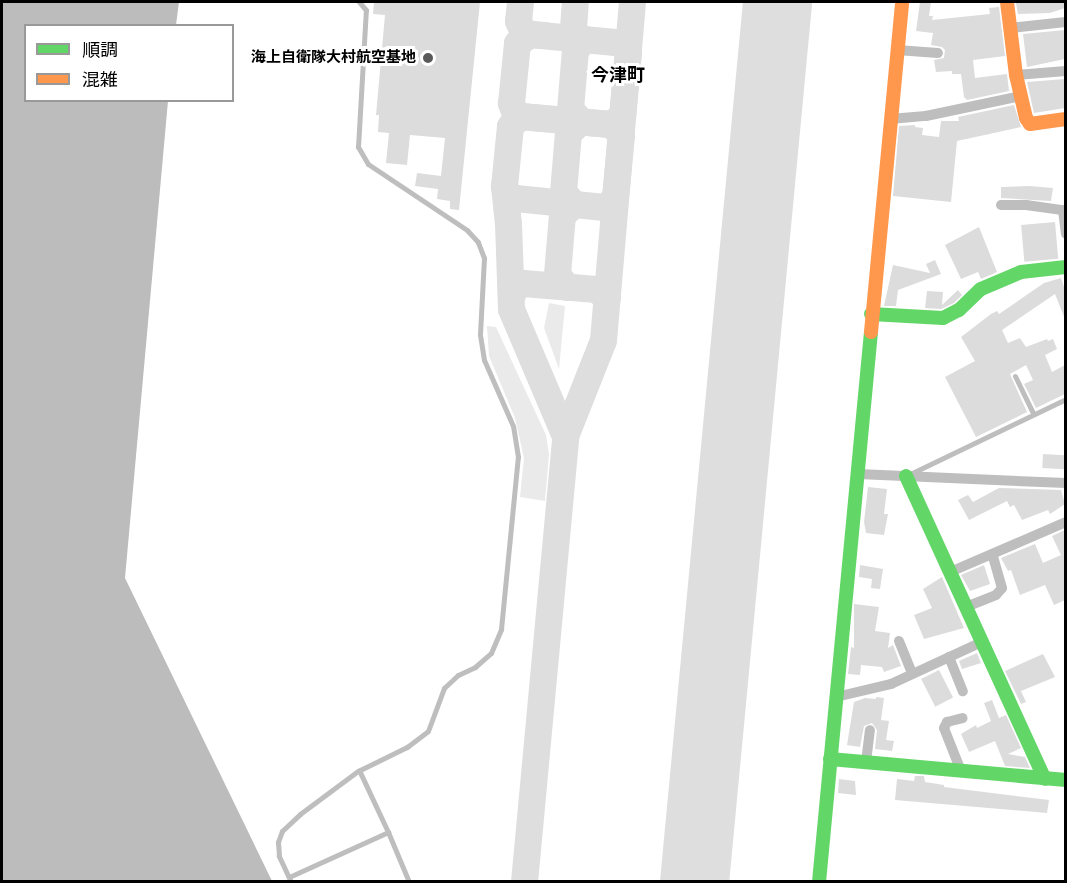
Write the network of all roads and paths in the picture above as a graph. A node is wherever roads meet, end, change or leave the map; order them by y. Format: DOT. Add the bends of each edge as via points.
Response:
graph roads {
  1 [pos="359,2"];
  2 [pos="368,2"];
  3 [pos="902,2"];
  4 [pos="1007,2"];
  5 [pos="366,10"];
  6 [pos="1065,22"];
  7 [pos="1010,28"];
  8 [pos="897,50"];
  9 [pos="938,53"];
  10 [pos="1065,71"];
  11 [pos="1016,75"];
  12 [pos="1021,96"];
  13 [pos="890,119"];
  14 [pos="1065,119"];
  15 [pos="1001,205"];
  16 [pos="1065,234"];
  17 [pos="1065,267"];
  18 [pos="871,314"];
  19 [pos="1015,376"];
  20 [pos="1065,399"];
  21 [pos="1033,413"];
  22 [pos="858,474"];
  23 [pos="906,477"];
  24 [pos="1065,483"];
  25 [pos="1065,522"];
  26 [pos="992,554"];
  27 [pos="950,572"];
  28 [pos="966,607"];
  29 [pos="898,641"];
  30 [pos="982,642"];
  31 [pos="948,657"];
  32 [pos="912,674"];
  33 [pos="963,691"];
  34 [pos="836,697"];
  35 [pos="963,718"];
  36 [pos="870,730"];
  37 [pos="830,759"];
  38 [pos="866,762"];
  39 [pos="360,770"];
  40 [pos="961,771"];
  41 [pos="1044,778"];
  42 [pos="1065,780"];
  43 [pos="388,832"];
  44 [pos="290,879"];
  45 [pos="409,882"];
  46 [pos="819,882"];
  1 -- 5 [label="lane"];
  2 -- 5 [label="lane"];
  3 -- 8 [label="street"];
  4 -- 7 [label="street"];
  5 -- 39 [label="lane" via="358,147 368,164 467,230 478,242 484,258 480,334 484,360 513,426 518,457 501,629 491,653 444,688 428,731 408,747"];
  6 -- 7 [label="street"];
  7 -- 11 [label="street"];
  8 -- 9 [label="street"];
  8 -- 13 [label="street"];
  10 -- 11 [label="street"];
  11 -- 12 [label="street"];
  12 -- 13 [label="street" via="926,116"];
  12 -- 14 [label="street" via="1030,124"];
  13 -- 18 [label="street"];
  15 -- 16 [label="street" via="1063,210"];
  17 -- 18 [label="street" via="1011,276 981,289 959,310 942,318"];
  18 -- 22 [label="street"];
  19 -- 21 [label="lane"];
  20 -- 21 [label="lane"];
  21 -- 23 [label="lane"];
  22 -- 23 [label="street"];
  22 -- 34 [label="street"];
  23 -- 24 [label="street"];
  23 -- 27 [label="street"];
  25 -- 26 [label="street"];
  26 -- 27 [label="street"];
  26 -- 28 [label="street" via="1002,588 996,595"];
  27 -- 28 [label="street"];
  28 -- 30 [label="street"];
  29 -- 32 [label="street"];
  30 -- 31 [label="street"];
  30 -- 41 [label="street"];
  31 -- 32 [label="street"];
  31 -- 33 [label="street"];
  32 -- 34 [label="street" via="871,690"];
  34 -- 37 [label="street"];
  35 -- 40 [label="street" via="947,722 944,728"];
  36 -- 38 [label="street"];
  37 -- 38 [label="street"];
  37 -- 46 [label="street"];
  38 -- 40 [label="street"];
  39 -- 43 [label="lane"];
  39 -- 44 [label="lane" via="282,831 279,856"];
  40 -- 41 [label="street"];
  41 -- 42 [label="street"];
  43 -- 44 [label="lane"];
  43 -- 45 [label="lane"];
}
